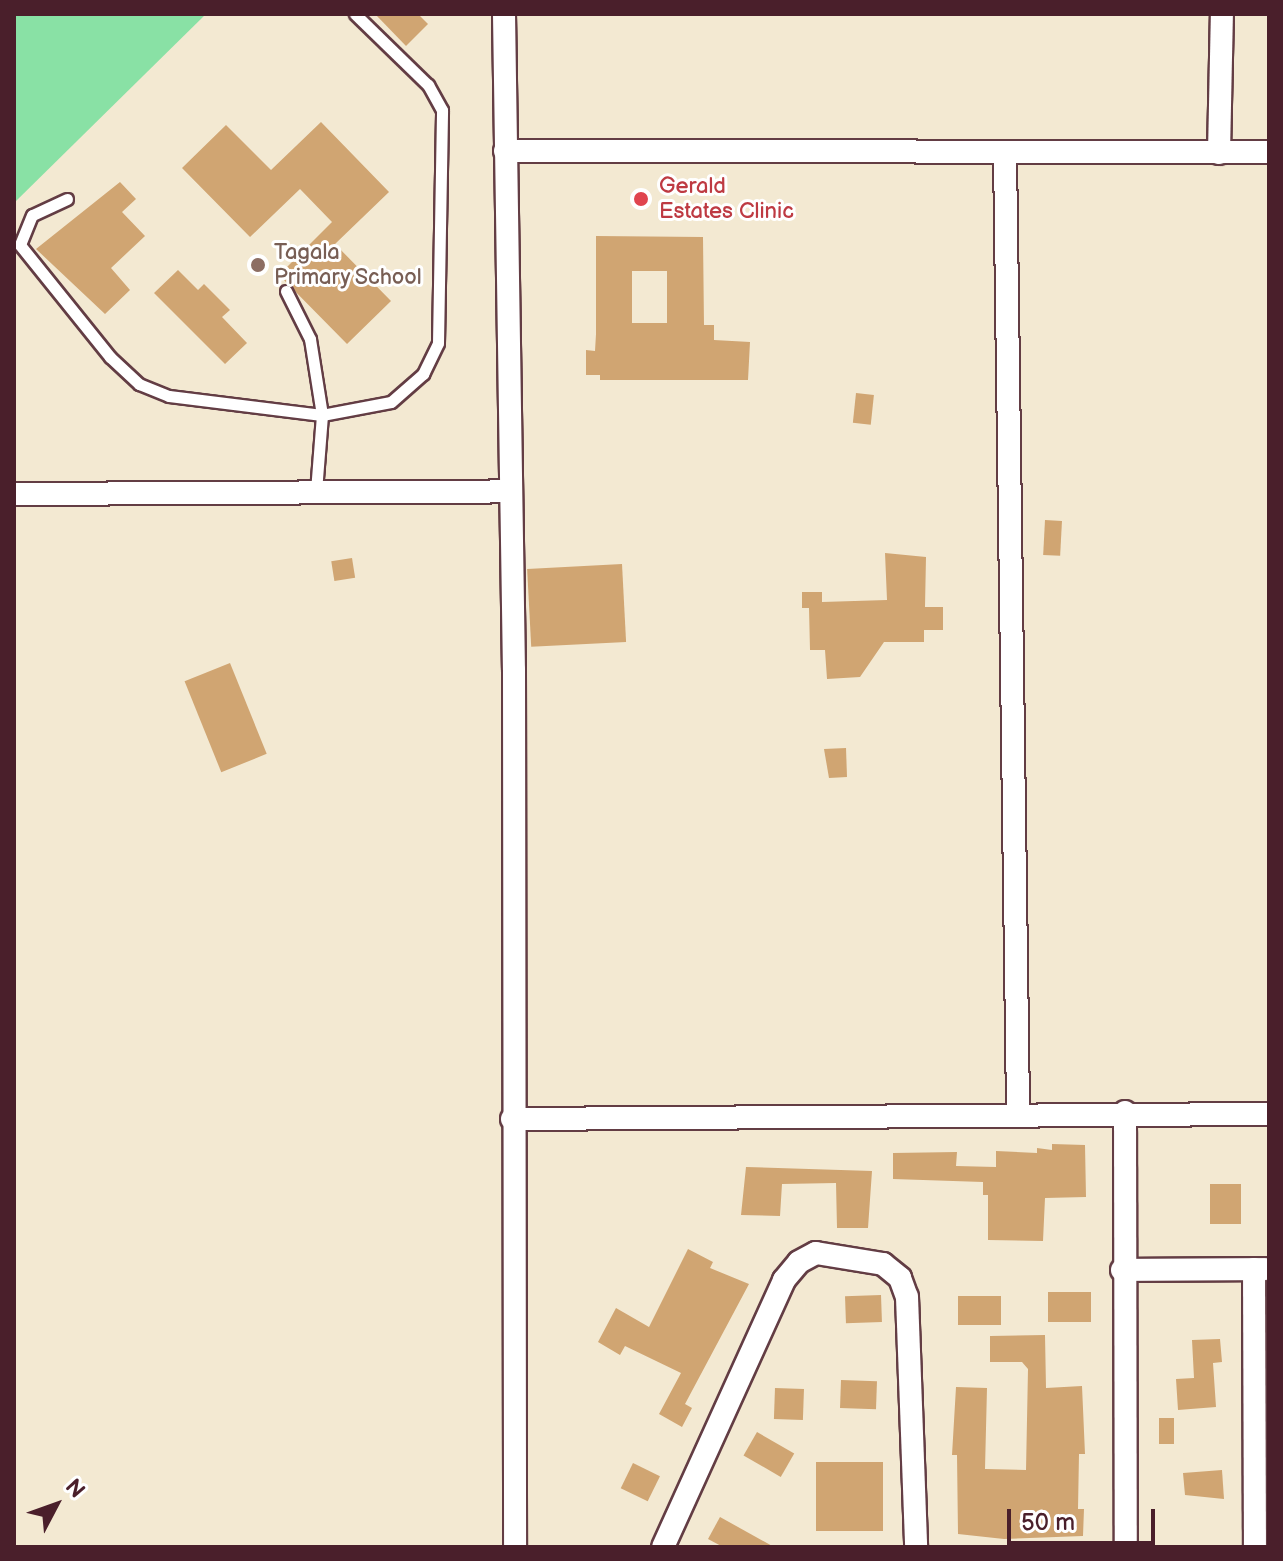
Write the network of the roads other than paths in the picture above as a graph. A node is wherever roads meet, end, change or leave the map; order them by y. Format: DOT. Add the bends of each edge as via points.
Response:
graph roads {
  1 [pos="355,14"];
  2 [pos="504,14"];
  3 [pos="1222,14"];
  4 [pos="505,151"];
  5 [pos="1269,152"];
  6 [pos="1005,153"];
  7 [pos="1219,153"];
  8 [pos="67,199"];
  9 [pos="286,291"];
  10 [pos="322,415"];
  11 [pos="316,491"];
  12 [pos="508,491"];
  13 [pos="14,494"];
  14 [pos="1125,1112"];
  15 [pos="1018,1113"];
  16 [pos="1269,1114"];
  17 [pos="512,1119"];
  18 [pos="1261,1269"];
  19 [pos="1122,1270"];
  20 [pos="1263,1467"];
  21 [pos="515,1547"];
  22 [pos="663,1547"];
  23 [pos="916,1547"];
  24 [pos="1126,1547"];
  25 [pos="1255,1547"];
  1 -- 10 [label="lane" via="428,85 442,110 443,303 438,343 409,389 391,402"];
  2 -- 4 [label="street"];
  3 -- 7 [label="street"];
  4 -- 6 [label="street"];
  4 -- 12 [label="street"];
  5 -- 7 [label="street"];
  6 -- 7 [label="street"];
  6 -- 15 [label="street"];
  8 -- 10 [label="lane" via="32,215 20,245 110,357 139,384 169,396"];
  9 -- 10 [label="lane" via="310,339"];
  10 -- 11 [label="lane"];
  11 -- 12 [label="street"];
  11 -- 13 [label="street"];
  12 -- 17 [label="street" via="514,670"];
  14 -- 15 [label="street"];
  14 -- 16 [label="street"];
  14 -- 19 [label="street"];
  15 -- 17 [label="street"];
  17 -- 21 [label="street"];
  18 -- 19 [label="street"];
  18 -- 20 [label="street"];
  19 -- 24 [label="street"];
  20 -- 25 [label="street"];
  22 -- 23 [label="street" via="784,1280 799,1262 816,1253 883,1264 900,1278 907,1297"];
}
